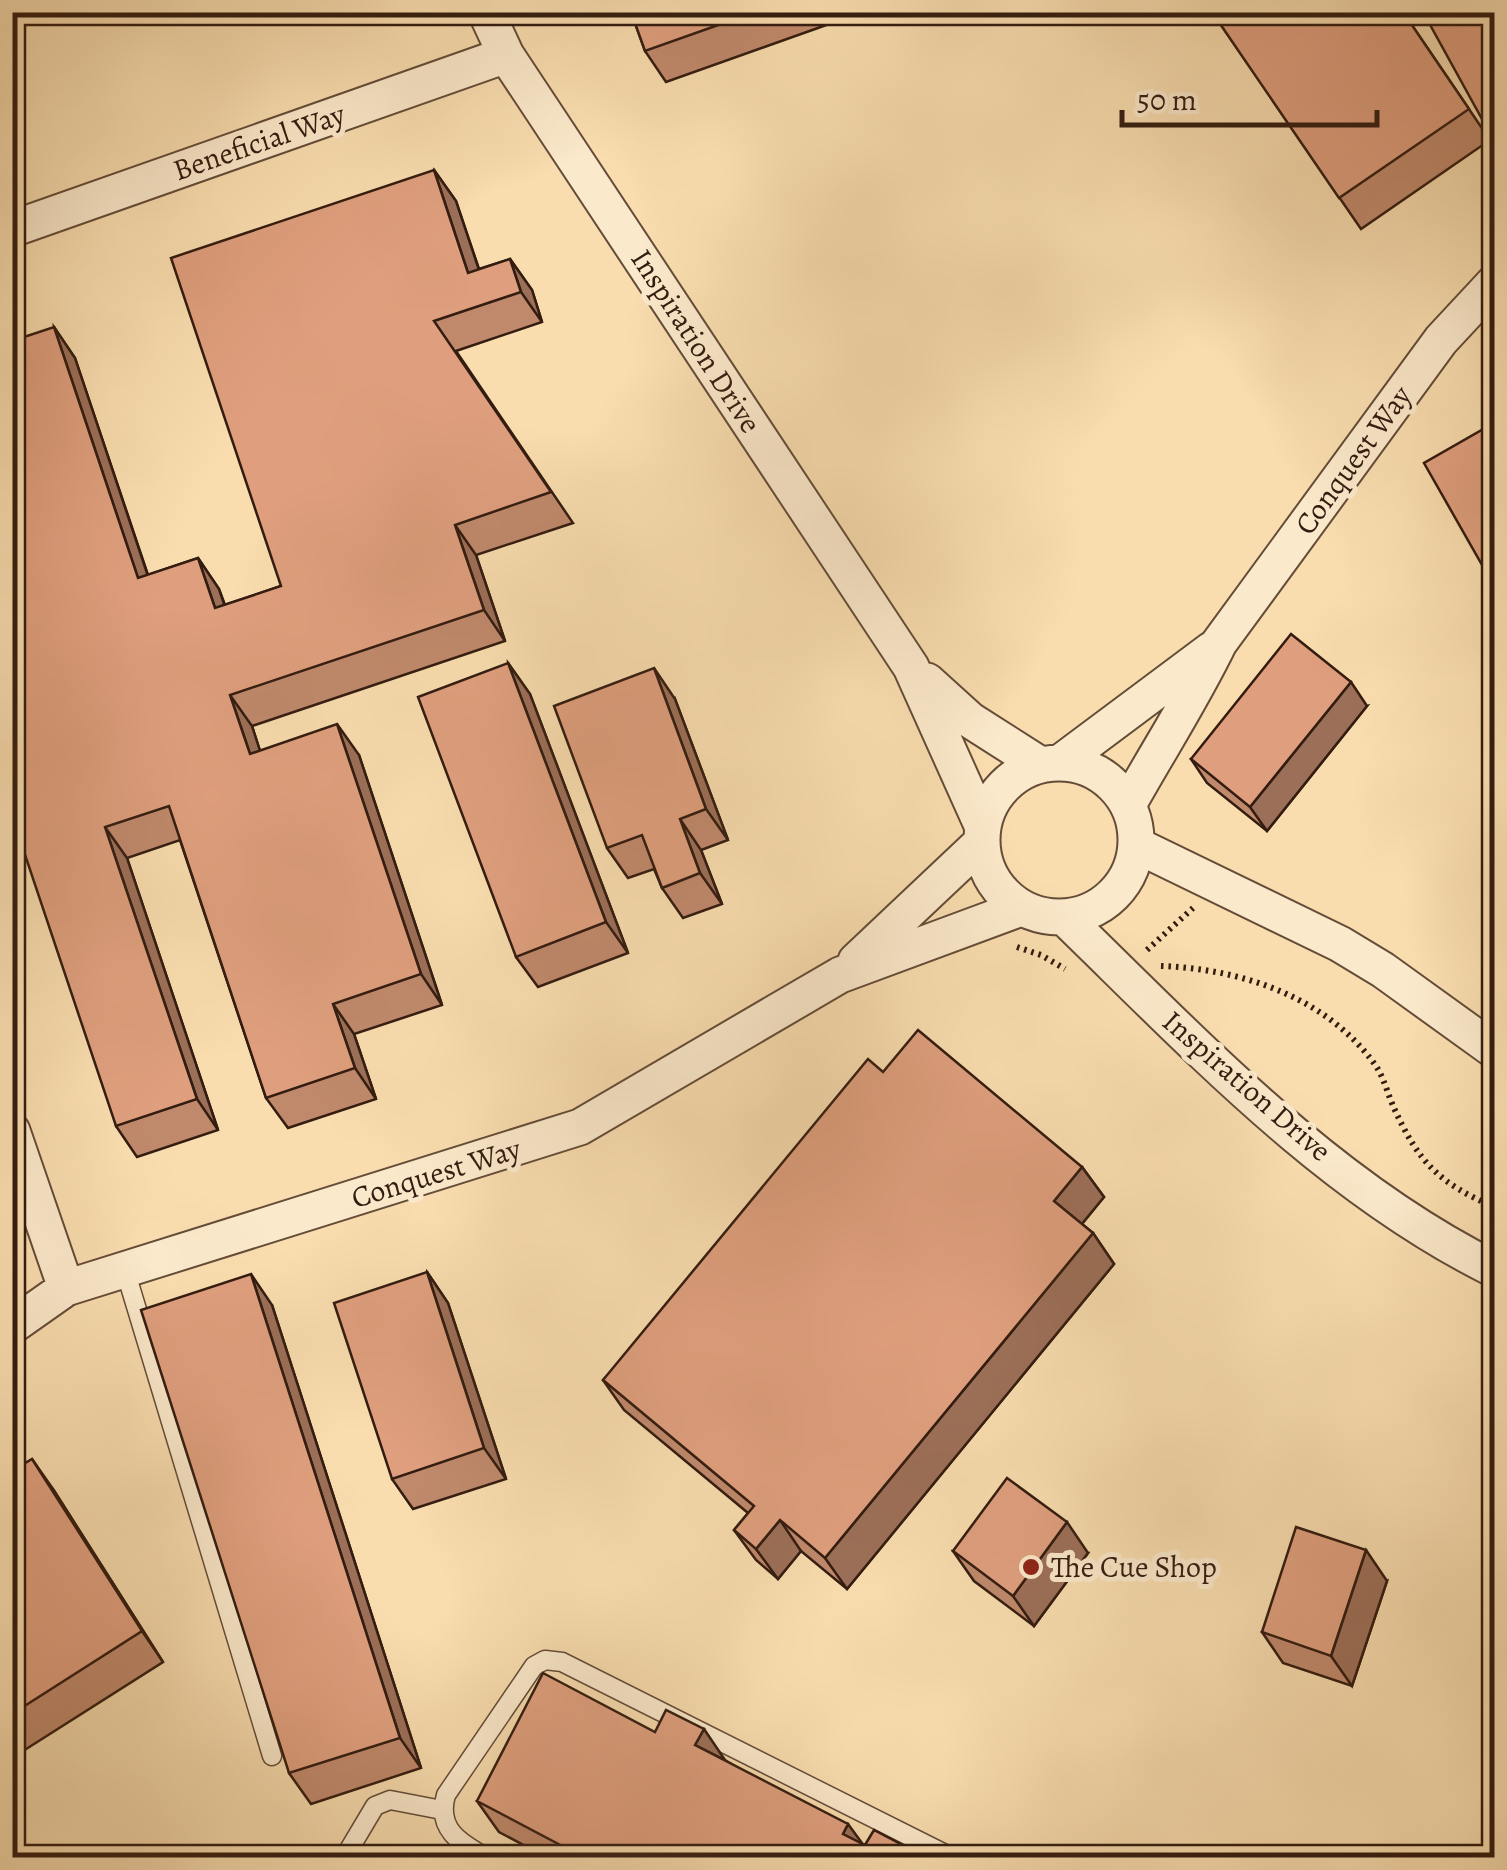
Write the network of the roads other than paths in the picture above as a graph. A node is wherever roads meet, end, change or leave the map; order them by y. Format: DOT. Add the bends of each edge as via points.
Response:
graph roads {
  1 [pos="486,12"];
  2 [pos="506,55"];
  3 [pos="12,229"];
  4 [pos="1494,283"];
  5 [pos="1219,643"];
  6 [pos="911,667"];
  7 [pos="1050,763"];
  8 [pos="1128,806"];
  9 [pos="981,834"];
  10 [pos="1136,845"];
  11 [pos="1021,908"];
  12 [pos="1065,918"];
  13 [pos="840,975"];
  14 [pos="1494,1050"];
  15 [pos="12,1131"];
  16 [pos="1494,1269"];
  17 [pos="125,1270"];
  18 [pos="66,1288"];
  19 [pos="12,1326"];
  20 [pos="272,1756"];
  21 [pos="442,1810"];
  22 [pos="344,1858"];
  23 [pos="487,1858"];
  24 [pos="953,1858"];
  1 -- 2 [label="street, Inspiration Drive"];
  2 -- 3 [label="street, Beneficial Way"];
  2 -- 6 [label="street, Inspiration Drive"];
  4 -- 5 [label="street, Conquest Way" via="1440,340"];
  5 -- 7 [label="street, Conquest Way"];
  5 -- 8 [label="street, Conquest Way"];
  6 -- 7 [label="street, Inspiration Drive" via="970,720"];
  6 -- 9 [label="street, Inspiration Drive"];
  7 -- 8 [label="street" via="1100,774"];
  7 -- 9 [label="street" via="1002,786"];
  8 -- 10 [label="street"];
  9 -- 11 [label="street" via="986,869"];
  9 -- 13 [label="street, Conquest Way"];
  10 -- 12 [label="street" via="1132,867 1114,894 1087,913"];
  10 -- 14 [label="street" via="1340,944"];
  11 -- 12 [label="street"];
  11 -- 13 [label="street, Conquest Way"];
  12 -- 16 [label="street, Inspiration Drive" via="1286,1129 1423,1229"];
  13 -- 17 [label="street, Conquest Way" via="580,1128"];
  15 -- 18 [label="street"];
  17 -- 18 [label="street, Conquest Way"];
  17 -- 20 [label="lane"];
  18 -- 19 [label="street, Conquest Way"];
  21 -- 22 [label="lane" via="382,1801"];
  21 -- 23 [label="lane" via="464,1846"];
  21 -- 24 [label="lane" via="534,1666 545,1660 562,1662"];
}
